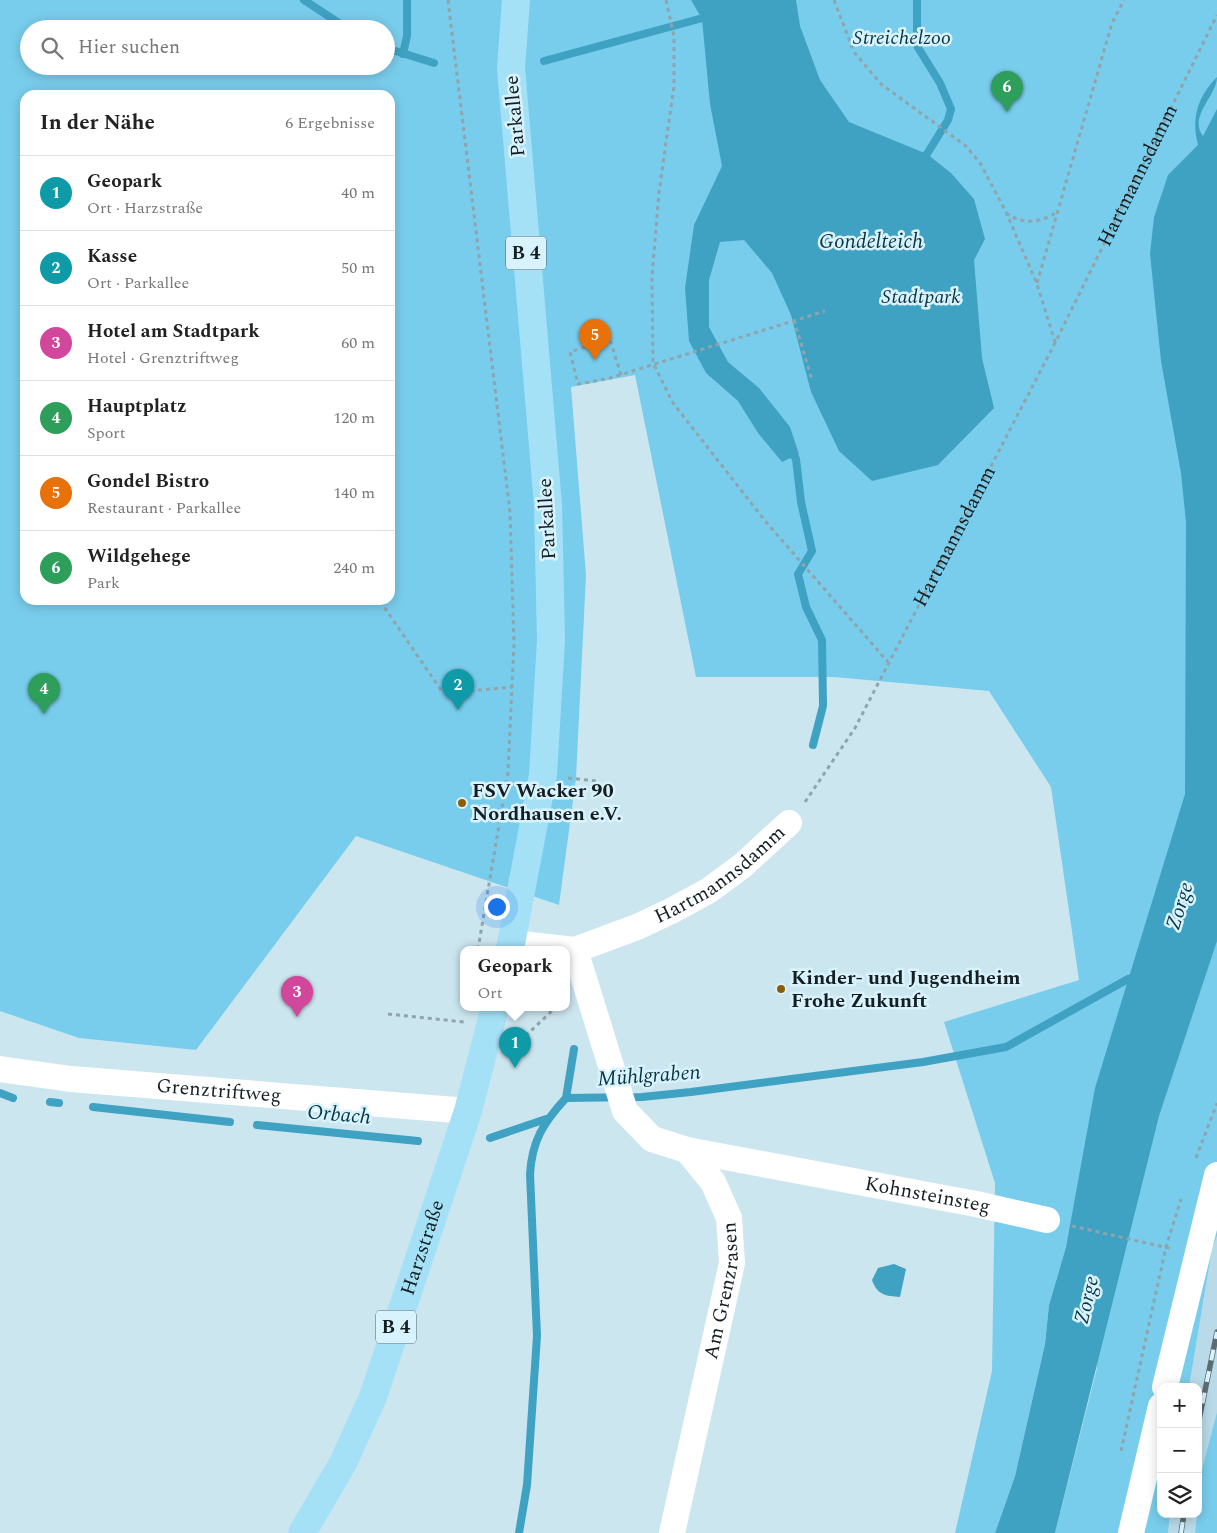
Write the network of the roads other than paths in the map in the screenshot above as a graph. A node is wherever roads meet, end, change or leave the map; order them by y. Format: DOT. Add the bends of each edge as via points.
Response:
graph roads {
  1 [pos="516,0"];
  2 [pos="789,822"];
  3 [pos="511,946"];
  4 [pos="570,950"];
  5 [pos="575,950"];
  6 [pos="494,1011"];
  7 [pos="0,1069"];
  8 [pos="468,1111"];
  9 [pos="687,1150"];
  10 [pos="1217,1175"];
  11 [pos="1046,1220"];
  12 [pos="1166,1383"];
  13 [pos="1157,1423"];
  14 [pos="302,1533"];
  15 [pos="672,1533"];
  16 [pos="1131,1533"];
  1 -- 3 [label="main road, Parkallee / B 4" via="510,68 548,505 551,640 543,775"];
  2 -- 5 [label="street, Hartmannsdamm" via="742,866 708,891 671,912"];
  4 -- 5 [label="street, Parkallee"];
  5 -- 9 [label="street" via="625,1111 652,1139"];
  6 -- 8 [label="main road, Harzstraße / B 4"];
  7 -- 8 [label="street, Grenztriftweg" via="89,1081"];
  8 -- 14 [label="main road, Harzstraße / B 4" via="373,1397 343,1463"];
  9 -- 11 [label="street, Kohnsteinsteg"];
  9 -- 15 [label="street, Am Grenzrasen" via="713,1182 729,1218 732,1263"];
  10 -- 12 [label="street"];
  13 -- 16 [label="street"];
}
